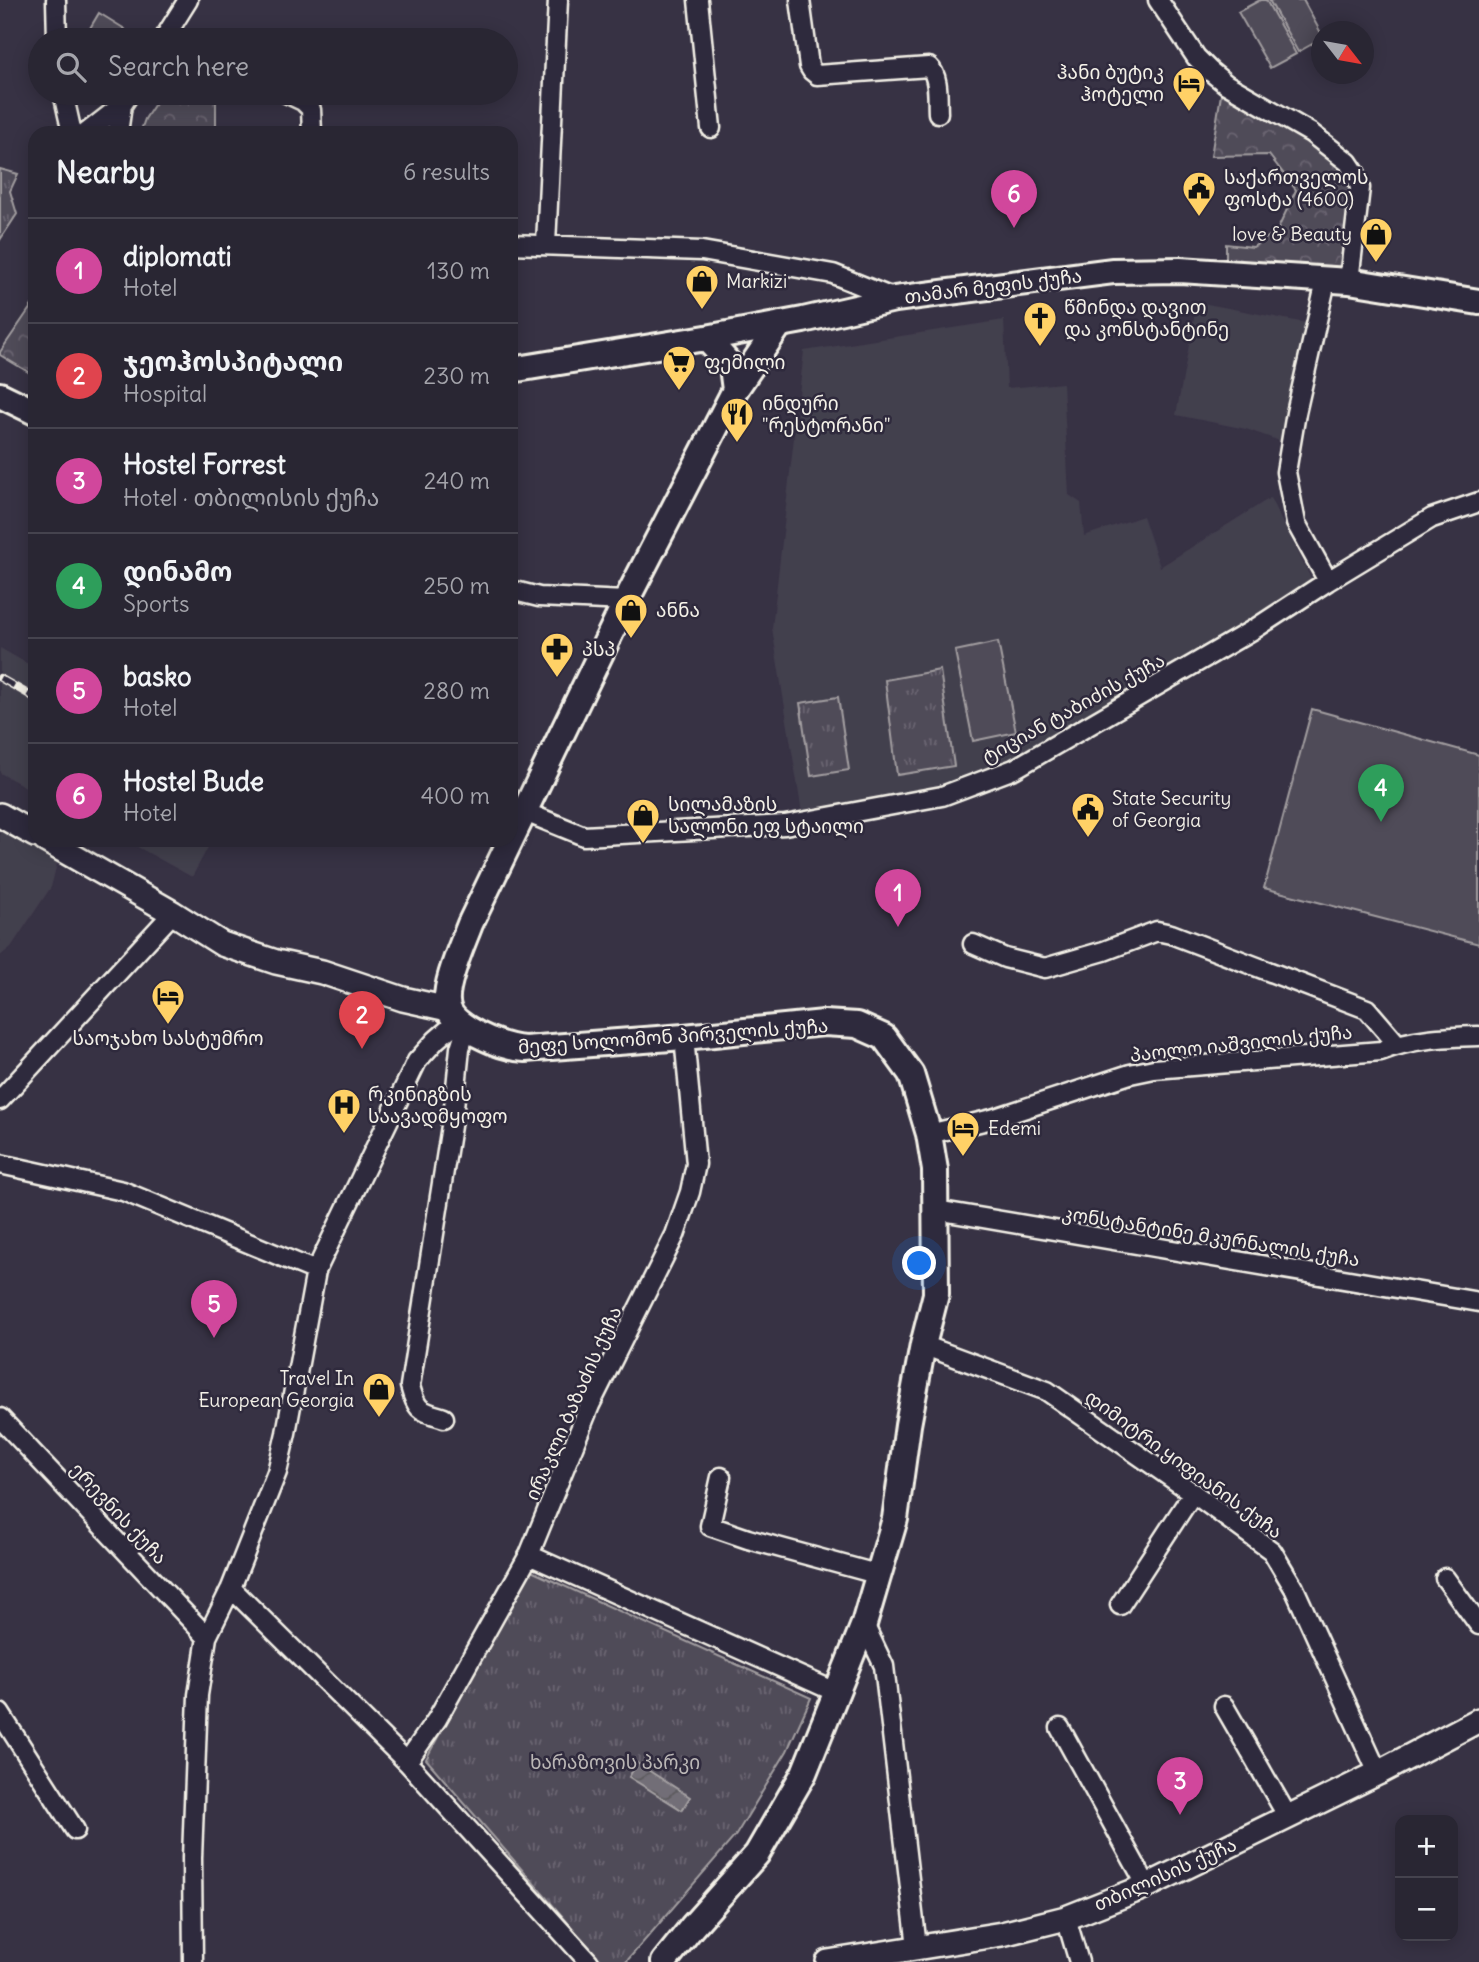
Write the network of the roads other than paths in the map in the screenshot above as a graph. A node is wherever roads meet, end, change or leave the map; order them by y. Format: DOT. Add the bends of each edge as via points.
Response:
graph roads {
  1 [pos="56,0"];
  2 [pos="188,0"];
  3 [pos="558,0"];
  4 [pos="698,0"];
  5 [pos="800,0"];
  6 [pos="1158,0"];
  7 [pos="57,28"];
  8 [pos="170,28"];
  9 [pos="66,105"];
  10 [pos="119,105"];
  11 [pos="125,105"];
  12 [pos="307,105"];
  13 [pos="937,113"];
  14 [pos="70,126"];
  15 [pos="94,126"];
  16 [pos="120,126"];
  17 [pos="312,126"];
  18 [pos="711,128"];
  19 [pos="518,244"];
  20 [pos="546,244"];
  21 [pos="1338,281"];
  22 [pos="895,299"];
  23 [pos="1479,302"];
  24 [pos="780,324"];
  25 [pos="706,338"];
  26 [pos="518,369"];
  27 [pos="735,390"];
  28 [pos="0,395"];
  29 [pos="28,409"];
  30 [pos="1479,502"];
  31 [pos="1328,581"];
  32 [pos="518,592"];
  33 [pos="626,601"];
  34 [pos="525,812"];
  35 [pos="0,816"];
  36 [pos="518,826"];
  37 [pos="28,831"];
  38 [pos="57,847"];
  39 [pos="508,847"];
  40 [pos="173,913"];
  41 [pos="973,944"];
  42 [pos="457,1019"];
  43 [pos="1479,1036"];
  44 [pos="684,1037"];
  45 [pos="1397,1044"];
  46 [pos="0,1100"];
  47 [pos="929,1134"];
  48 [pos="0,1164"];
  49 [pos="936,1210"];
  50 [pos="316,1271"];
  51 [pos="1479,1302"];
  52 [pos="923,1345"];
  53 [pos="0,1418"];
  54 [pos="444,1418"];
  55 [pos="721,1478"];
  56 [pos="1193,1493"];
  57 [pos="528,1555"];
  58 [pos="880,1575"];
  59 [pos="1445,1578"];
  60 [pos="231,1588"];
  61 [pos="1120,1605"];
  62 [pos="864,1624"];
  63 [pos="1479,1625"];
  64 [pos="207,1637"];
  65 [pos="838,1693"];
  66 [pos="1224,1706"];
  67 [pos="0,1713"];
  68 [pos="1479,1720"];
  69 [pos="1060,1728"];
  70 [pos="407,1762"];
  71 [pos="1378,1773"];
  72 [pos="1288,1817"];
  73 [pos="75,1830"];
  74 [pos="1147,1886"];
  75 [pos="1066,1918"];
  76 [pos="917,1947"];
  77 [pos="193,1962"];
  78 [pos="589,1962"];
  79 [pos="664,1962"];
  80 [pos="828,1962"];
  81 [pos="1079,1962"];
  1 -- 7 [label="street"];
  2 -- 8 [label="street"];
  3 -- 20 [label="street"];
  4 -- 18 [label="street"];
  5 -- 13 [label="street" via="812,71 817,75 929,68 936,79"];
  6 -- 21 [label="street" via="1210,71 1311,133 1356,174 1360,188"];
  9 -- 14 [label="street"];
  10 -- 15 [label="street"];
  11 -- 16 [label="street"];
  12 -- 17 [label="street"];
  19 -- 20 [label="street"];
  20 -- 22 [label="street" via="743,257 833,274"];
  21 -- 22 [label="main road, თამარ მეფის ქუჩა" via="1180,270 1113,271"];
  21 -- 23 [label="main road, თამარ მეფის ქუჩა"];
  21 -- 31 [label="street" via="1296,413 1286,472 1296,523"];
  22 -- 24 [label="main road, თამარ მეფის ქუჩა"];
  24 -- 25 [label="main road, თამარ მეფის ქუჩა"];
  24 -- 27 [label="main road"];
  25 -- 26 [label="main road, თამარ მეფის ქუჩა"];
  25 -- 27 [label="main road" via="732,367"];
  27 -- 33 [label="main road"];
  28 -- 29 [label="main road"];
  30 -- 31 [label="street, ტიციან ტაბიძის ქუჩა" via="1432,518"];
  31 -- 34 [label="street, ტიციან ტაბიძის ქუჩა" via="1047,751 1014,769 942,796 785,825 584,835"];
  32 -- 33 [label="street"];
  33 -- 34 [label="main road"];
  34 -- 36 [label="main road"];
  35 -- 37 [label="street"];
  38 -- 40 [label="street"];
  39 -- 42 [label="main road" via="452,973 447,995"];
  40 -- 42 [label="street" via="222,944 322,972"];
  40 -- 46 [label="street"];
  41 -- 45 [label="street" via="1045,968 1157,931 1171,934 1367,1009"];
  42 -- 44 [label="main road, მეფე სოლომონ პირველის ქუჩა" via="511,1048"];
  42 -- 50 [label="street" via="417,1061"];
  42 -- 54 [label="street" via="460,1048 454,1107 410,1386 420,1410"];
  43 -- 45 [label="street, პაოლო იაშვილის ქუჩა"];
  44 -- 47 [label="main road, მეფე სოლომონ პირველის ქუჩა" via="824,1023 857,1025 884,1037 900,1056 911,1074"];
  44 -- 57 [label="street, ირაკლი ბაზაძის ქუჩა" via="695,1164 690,1192 675,1235 590,1405"];
  45 -- 47 [label="street, პაოლო იაშვილის ქუჩა" via="1381,1051 1154,1069"];
  47 -- 49 [label="main road, მეფე სოლომონ პირველის ქუჩა"];
  48 -- 50 [label="street" via="123,1191"];
  49 -- 51 [label="street, კონსტანტინე მკურნალის ქუჩა"];
  49 -- 52 [label="main road, მეფე სოლომონ პირველის ქუჩა" via="936,1294"];
  50 -- 60 [label="street" via="277,1472"];
  52 -- 56 [label="street, დიმიტრი ყიფიანის ქუჩა" via="1046,1391"];
  52 -- 58 [label="main road, მეფე სოლომონ პირველის ქუჩა" via="895,1519"];
  53 -- 64 [label="street, ერევნის ქუჩა"];
  55 -- 58 [label="street" via="710,1526"];
  56 -- 61 [label="street"];
  56 -- 71 [label="street, დიმიტრი ყიფიანის ქუჩა" via="1272,1551 1294,1588"];
  57 -- 65 [label="street"];
  57 -- 70 [label="street, ირაკლი ბაზაძის ქუჩა" via="437,1720"];
  58 -- 62 [label="main road, მეფე სოლომონ პირველის ქუჩა"];
  59 -- 63 [label="street"];
  60 -- 64 [label="street"];
  60 -- 70 [label="street"];
  62 -- 65 [label="main road, მეფე სოლომონ პირველის ქუჩა"];
  62 -- 76 [label="street" via="884,1665"];
  64 -- 77 [label="street" via="198,1695"];
  65 -- 79 [label="main road, მეფე სოლომონ პირველის ქუჩა" via="804,1773 757,1854"];
  66 -- 72 [label="street"];
  67 -- 73 [label="street"];
  68 -- 71 [label="street, თბილისის ქუჩა"];
  69 -- 74 [label="street"];
  70 -- 78 [label="street"];
  71 -- 72 [label="street, თბილისის ქუჩა"];
  72 -- 74 [label="street, თბილისის ქუჩა"];
  74 -- 75 [label="street, თბილისის ქუჩა"];
  75 -- 76 [label="street, თბილისის ქუჩა"];
  75 -- 81 [label="street"];
  76 -- 80 [label="street, თბილისის ქუჩა"];
}
